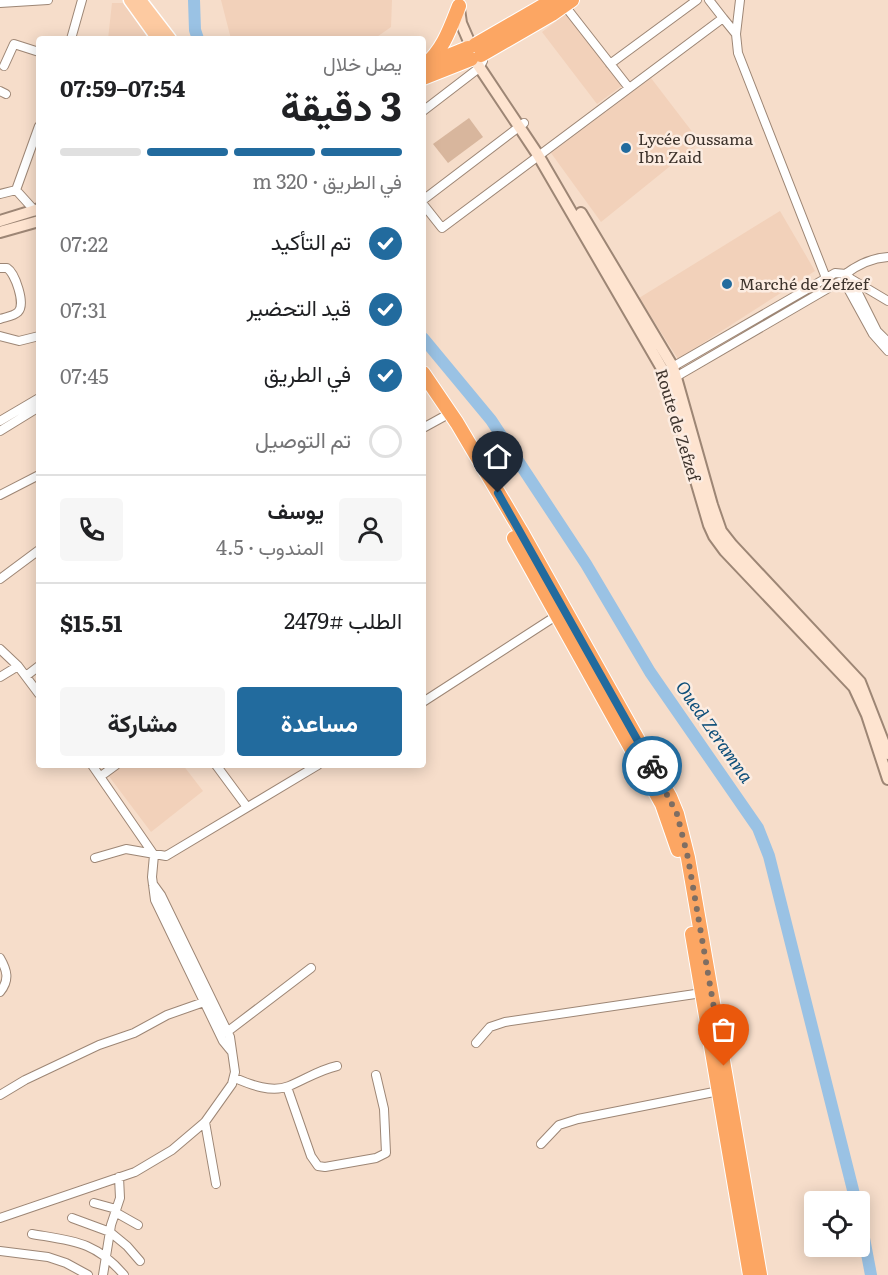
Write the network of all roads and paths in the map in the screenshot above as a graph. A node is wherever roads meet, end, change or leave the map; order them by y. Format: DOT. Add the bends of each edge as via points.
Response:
graph roads {
  1 [pos="48,0"];
  2 [pos="82,0"];
  3 [pos="130,0"];
  4 [pos="140,0"];
  5 [pos="697,0"];
  6 [pos="709,0"];
  7 [pos="740,0"];
  8 [pos="563,2"];
  9 [pos="0,3"];
  10 [pos="460,3"];
  11 [pos="723,18"];
  12 [pos="736,34"];
  13 [pos="72,36"];
  14 [pos="156,36"];
  15 [pos="168,36"];
  16 [pos="36,51"];
  17 [pos="476,55"];
  18 [pos="610,64"];
  19 [pos="4,66"];
  20 [pos="426,66"];
  21 [pos="446,68"];
  22 [pos="426,69"];
  23 [pos="426,70"];
  24 [pos="454,87"];
  25 [pos="629,88"];
  26 [pos="426,109"];
  27 [pos="522,125"];
  28 [pos="36,134"];
  29 [pos="541,153"];
  30 [pos="16,190"];
  31 [pos="0,194"];
  32 [pos="426,200"];
  33 [pos="426,206"];
  34 [pos="36,213"];
  35 [pos="36,215"];
  36 [pos="36,216"];
  37 [pos="0,221"];
  38 [pos="0,232"];
  39 [pos="888,257"];
  40 [pos="0,267"];
  41 [pos="848,276"];
  42 [pos="829,281"];
  43 [pos="888,301"];
  44 [pos="0,319"];
  45 [pos="0,336"];
  46 [pos="36,337"];
  47 [pos="888,342"];
  48 [pos="888,351"];
  49 [pos="670,374"];
  50 [pos="426,377"];
  51 [pos="426,392"];
  52 [pos="36,400"];
  53 [pos="36,409"];
  54 [pos="443,417"];
  55 [pos="0,422"];
  56 [pos="426,426"];
  57 [pos="0,431"];
  58 [pos="36,477"];
  59 [pos="0,495"];
  60 [pos="36,552"];
  61 [pos="0,579"];
  62 [pos="561,613"];
  63 [pos="0,649"];
  64 [pos="18,666"];
  65 [pos="36,668"];
  66 [pos="26,676"];
  67 [pos="0,677"];
  68 [pos="36,690"];
  69 [pos="426,700"];
  70 [pos="888,754"];
  71 [pos="218,768"];
  72 [pos="313,768"];
  73 [pos="97,771"];
  74 [pos="888,779"];
  75 [pos="247,807"];
  76 [pos="154,855"];
  77 [pos="95,858"];
  78 [pos="153,884"];
  79 [pos="1,961"];
  80 [pos="311,968"];
  81 [pos="0,992"];
  82 [pos="702,993"];
  83 [pos="204,1002"];
  84 [pos="227,1032"];
  85 [pos="476,1043"];
  86 [pos="233,1054"];
  87 [pos="337,1066"];
  88 [pos="376,1075"];
  89 [pos="235,1078"];
  90 [pos="287,1088"];
  91 [pos="718,1091"];
  92 [pos="0,1095"];
  93 [pos="205,1122"];
  94 [pos="542,1144"];
  95 [pos="119,1177"];
  96 [pos="216,1184"];
  97 [pos="94,1203"];
  98 [pos="116,1211"];
  99 [pos="0,1218"];
  100 [pos="72,1218"];
  101 [pos="138,1225"];
  102 [pos="110,1232"];
  103 [pos="32,1234"];
  104 [pos="0,1251"];
  105 [pos="106,1256"];
  106 [pos="140,1261"];
  107 [pos="88,1275"];
  108 [pos="103,1275"];
  109 [pos="123,1275"];
  110 [pos="750,1275"];
  111 [pos="760,1275"];
  1 -- 9 [label="street"];
  2 -- 13 [label="street"];
  3 -- 14 [label="main road"];
  4 -- 15 [label="main road"];
  5 -- 18 [label="street"];
  6 -- 11 [label="street"];
  7 -- 12 [label="street"];
  8 -- 17 [label="highway"];
  8 -- 18 [label="street"];
  10 -- 17 [label="main road, Route de Zefzef" via="461,23"];
  10 -- 20 [label="highway" via="441,46"];
  11 -- 12 [label="street"];
  11 -- 25 [label="street"];
  12 -- 42 [label="street" via="738,53"];
  16 -- 19 [label="street" via="14,44"];
  17 -- 21 [label="highway"];
  17 -- 22 [label="highway"];
  17 -- 24 [label="street"];
  17 -- 27 [label="main road, Route de Zefzef"];
  18 -- 25 [label="street"];
  21 -- 23 [label="highway"];
  21 -- 24 [label="street" via="457,77"];
  24 -- 26 [label="street"];
  25 -- 29 [label="street"];
  27 -- 29 [label="main road, Route de Zefzef"];
  27 -- 32 [label="street"];
  28 -- 30 [label="street"];
  29 -- 33 [label="street" via="442,228"];
  29 -- 49 [label="main road, Route de Zefzef"];
  30 -- 31 [label="street"];
  30 -- 34 [label="street"];
  35 -- 37 [label="main road"];
  36 -- 38 [label="main road"];
  39 -- 41 [label="street" via="858,264"];
  40 -- 44 [label="street" via="14,273 21,302 17,313"];
  41 -- 42 [label="street"];
  41 -- 43 [label="street"];
  41 -- 47 [label="street"];
  42 -- 48 [label="street" via="845,283 873,334"];
  42 -- 49 [label="street"];
  45 -- 46 [label="street" via="19,341"];
  49 -- 70 [label="main road, Route de Zefzef" via="721,531 860,682"];
  49 -- 74 [label="main road, Route de Zefzef" via="714,536 854,687"];
  50 -- 62 [label="highway" via="457,423"];
  51 -- 54 [label="highway"];
  52 -- 55 [label="street"];
  53 -- 57 [label="street"];
  54 -- 56 [label="street"];
  54 -- 62 [label="highway"];
  58 -- 59 [label="street"];
  60 -- 61 [label="street"];
  62 -- 69 [label="street"];
  62 -- 82 [label="highway" via="662,804 678,852"];
  62 -- 111 [label="highway" via="677,814 688,858"];
  63 -- 64 [label="street"];
  64 -- 66 [label="street"];
  64 -- 67 [label="street"];
  65 -- 66 [label="street"];
  66 -- 68 [label="street"];
  71 -- 75 [label="street"];
  72 -- 75 [label="street"];
  73 -- 76 [label="street"];
  75 -- 76 [label="street" via="165,856"];
  76 -- 77 [label="street" via="126,849"];
  76 -- 78 [label="street"];
  78 -- 83 [label="street" via="155,900"];
  78 -- 84 [label="street"];
  79 -- 81 [label="street" via="7,979"];
  80 -- 84 [label="street"];
  82 -- 85 [label="street" via="505,1022 490,1027"];
  82 -- 91 [label="highway"];
  83 -- 86 [label="street"];
  83 -- 92 [label="street" via="99,1045"];
  84 -- 86 [label="street"];
  86 -- 89 [label="street"];
  87 -- 90 [label="street" via="322,1069"];
  88 -- 90 [label="street" via="384,1109 386,1153 325,1167 318,1166 311,1156"];
  89 -- 90 [label="street" via="259,1088"];
  89 -- 93 [label="street"];
  91 -- 94 [label="street" via="578,1119 559,1125"];
  91 -- 110 [label="highway"];
  93 -- 95 [label="street" via="153,1162"];
  93 -- 96 [label="street"];
  95 -- 98 [label="street"];
  95 -- 99 [label="street"];
  97 -- 98 [label="street"];
  98 -- 101 [label="street"];
  98 -- 102 [label="street"];
  100 -- 102 [label="street"];
  102 -- 105 [label="street"];
  102 -- 106 [label="street"];
  103 -- 105 [label="street" via="71,1241"];
  104 -- 107 [label="street" via="48,1257"];
  105 -- 108 [label="street"];
  105 -- 109 [label="street"];
}
